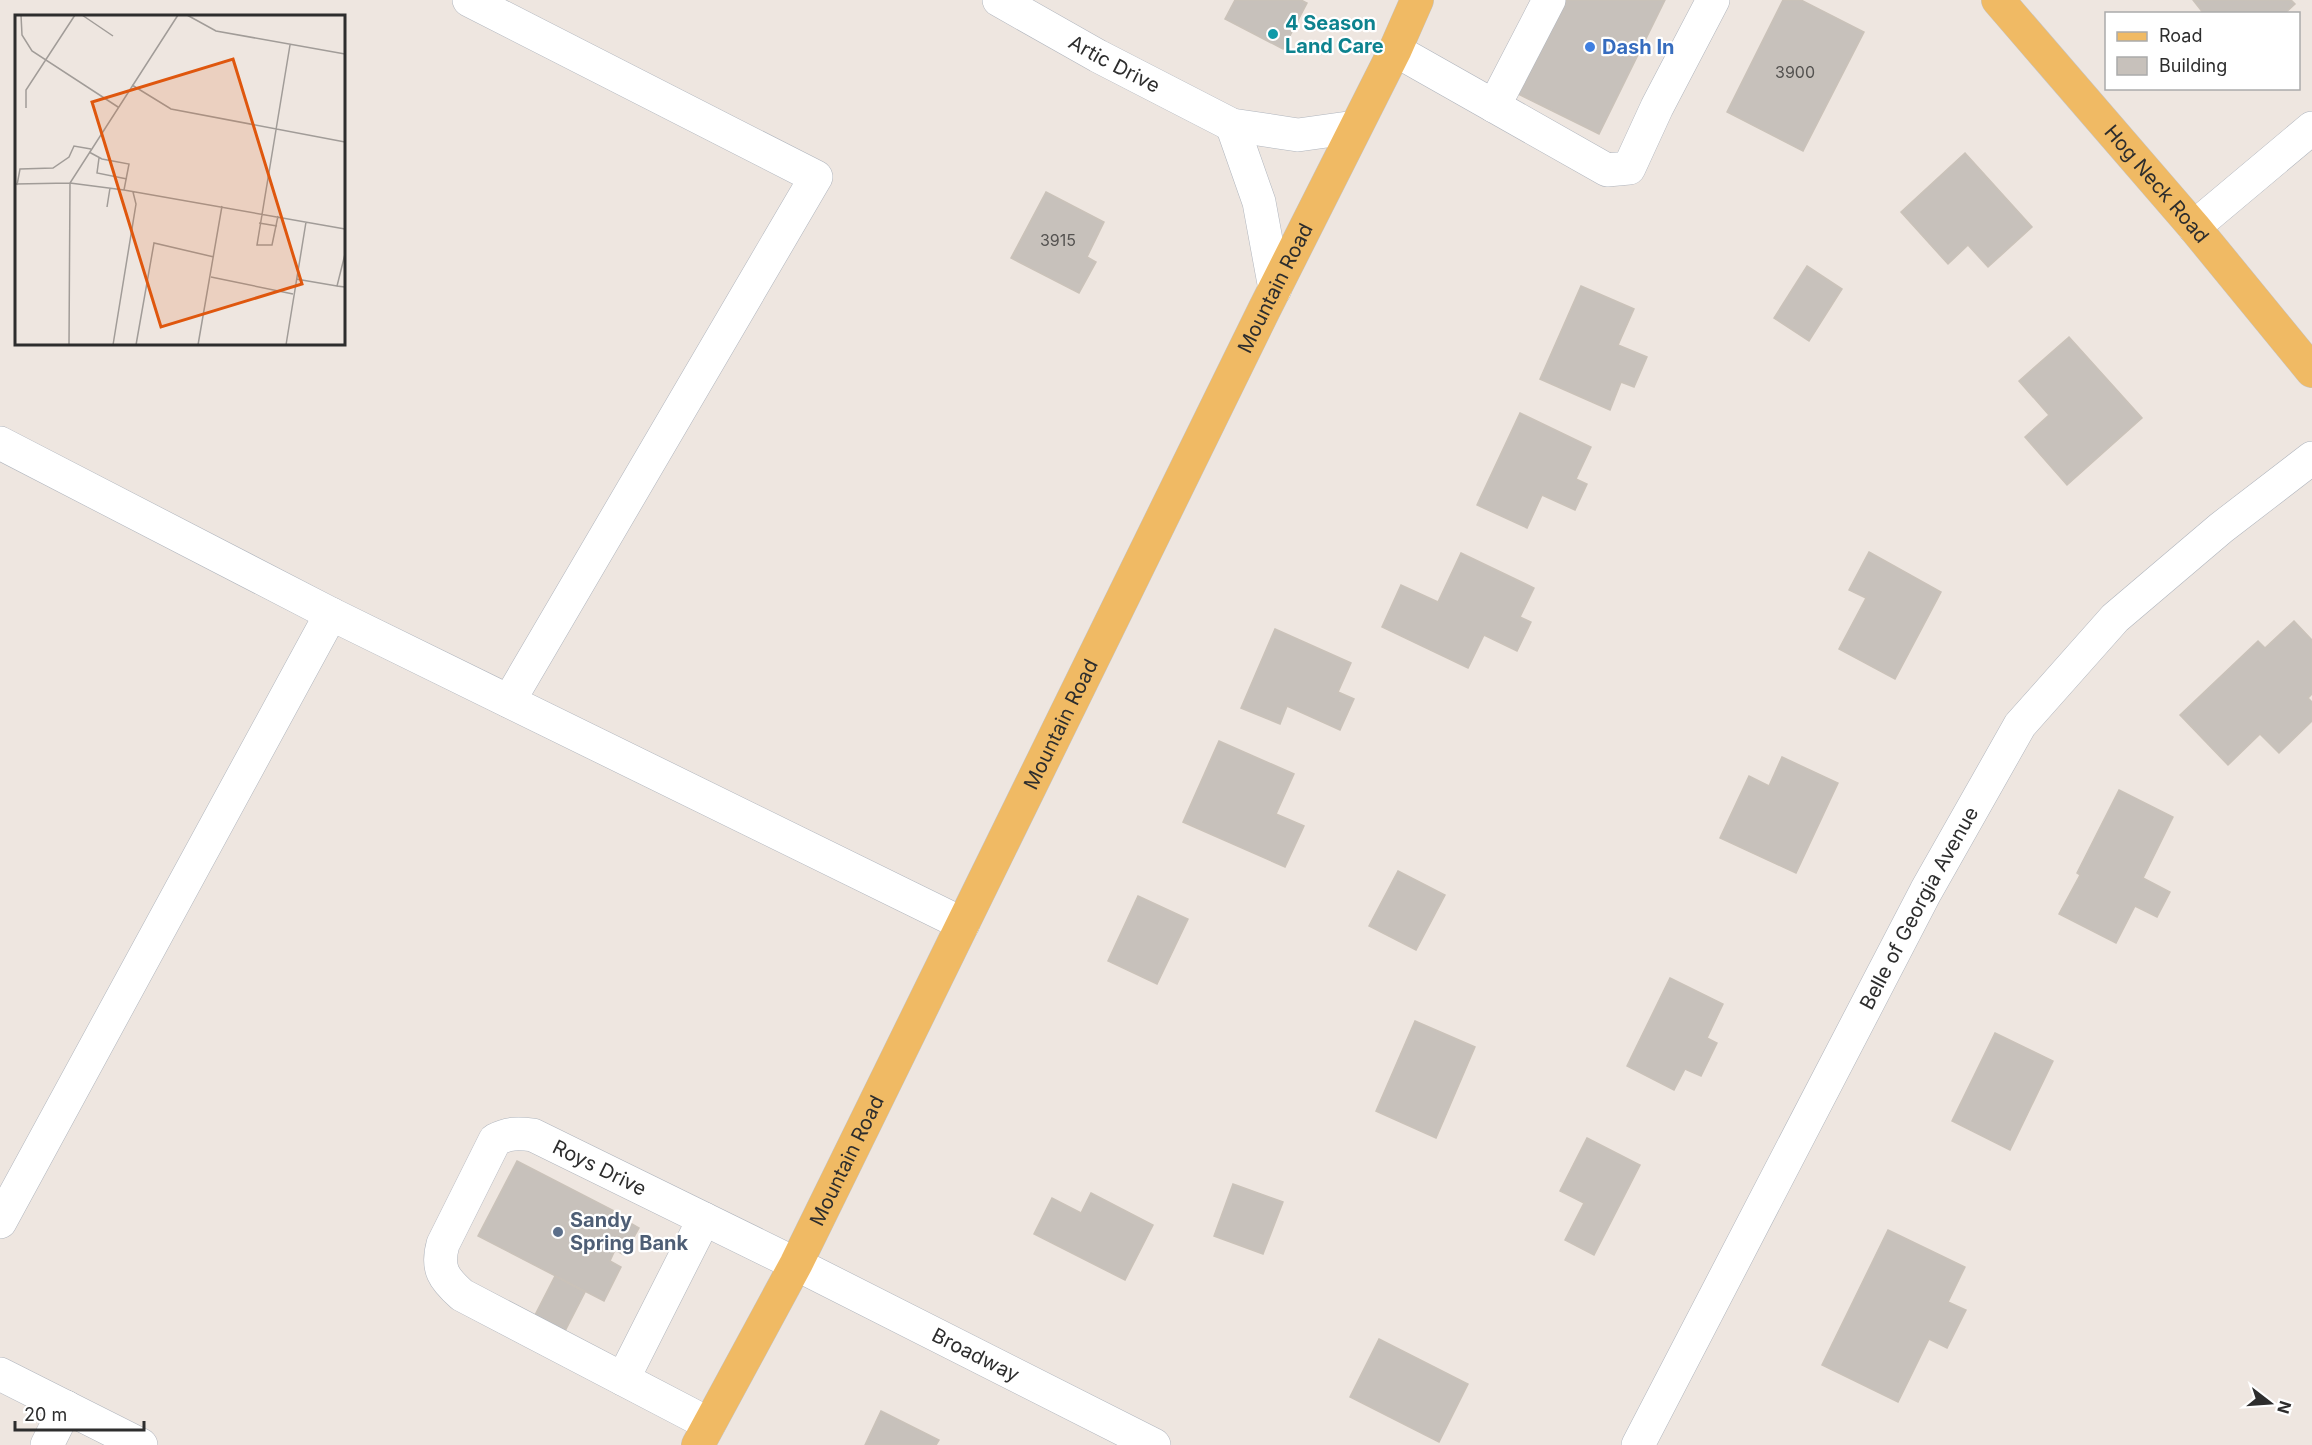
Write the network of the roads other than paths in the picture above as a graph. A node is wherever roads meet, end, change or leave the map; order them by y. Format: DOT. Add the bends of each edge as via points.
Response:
graph roads {
  1 [pos="469,0"];
  2 [pos="999,0"];
  3 [pos="1417,0"];
  4 [pos="1549,0"];
  5 [pos="1713,0"];
  6 [pos="1998,0"];
  7 [pos="1395,50"];
  8 [pos="1494,106"];
  9 [pos="1232,125"];
  10 [pos="1355,127"];
  11 [pos="2312,128"];
  12 [pos="2194,227"];
  13 [pos="1275,289"];
  14 [pos="2312,371"];
  15 [pos="0,443"];
  16 [pos="2312,458"];
  17 [pos="331,614"];
  18 [pos="509,701"];
  19 [pos="963,924"];
  20 [pos="704,1219"];
  21 [pos="0,1222"];
  22 [pos="796,1264"];
  23 [pos="0,1374"];
  24 [pos="623,1379"];
  25 [pos="66,1407"];
  26 [pos="703,1435"];
  27 [pos="47,1445"];
  28 [pos="141,1445"];
  29 [pos="1154,1445"];
  30 [pos="1638,1445"];
  1 -- 18 [label="street" via="816,177"];
  2 -- 9 [label="street, Artic Drive"];
  3 -- 7 [label="main road, Mountain Road"];
  4 -- 8 [label="street"];
  5 -- 8 [label="street" via="1629,168 1607,170"];
  6 -- 12 [label="main road, Hog Neck Road"];
  7 -- 8 [label="street"];
  7 -- 10 [label="main road, Mountain Road"];
  9 -- 10 [label="street, Artic Drive" via="1298,135"];
  9 -- 13 [label="street" via="1259,202"];
  10 -- 13 [label="main road, Mountain Road"];
  11 -- 12 [label="street"];
  12 -- 14 [label="main road, Hog Neck Road"];
  13 -- 19 [label="main road, Mountain Road"];
  15 -- 17 [label="street"];
  16 -- 30 [label="street, Belle of Georgia Avenue" via="2221,528 2115,618 2020,725 1926,891"];
  17 -- 18 [label="street"];
  17 -- 21 [label="street"];
  18 -- 19 [label="street"];
  19 -- 22 [label="main road, Mountain Road"];
  20 -- 22 [label="street, Roys Drive"];
  20 -- 24 [label="street"];
  20 -- 24 [label="street, Roys Drive" via="532,1135 519,1133 495,1140 443,1244 439,1257 442,1270 462,1295"];
  22 -- 26 [label="main road, Mountain Road"];
  22 -- 29 [label="street, Broadway"];
  23 -- 25 [label="street"];
  24 -- 26 [label="street"];
  25 -- 27 [label="street"];
  25 -- 28 [label="street"];
}
